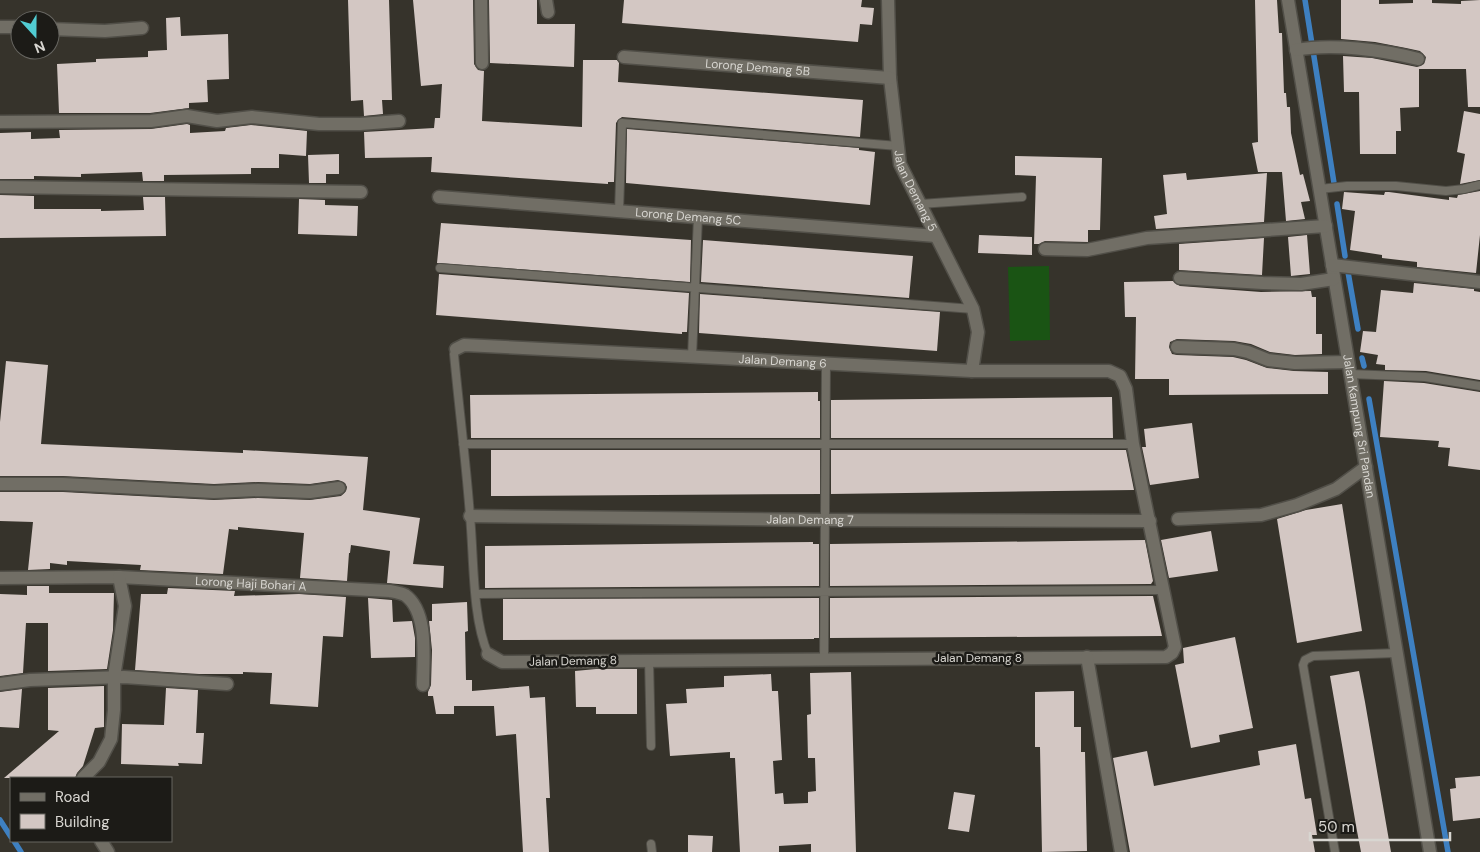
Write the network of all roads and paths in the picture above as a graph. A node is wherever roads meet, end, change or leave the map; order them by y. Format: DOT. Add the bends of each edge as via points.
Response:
graph roads {
  1 [pos="481,0"];
  2 [pos="888,0"];
  3 [pos="1288,0"];
  4 [pos="142,28"];
  5 [pos="60,29"];
  6 [pos="1307,48"];
  7 [pos="624,57"];
  8 [pos="1418,59"];
  9 [pos="482,63"];
  10 [pos="890,78"];
  11 [pos="399,121"];
  12 [pos="0,122"];
  13 [pos="898,146"];
  14 [pos="1480,185"];
  15 [pos="0,187"];
  16 [pos="1320,190"];
  17 [pos="361,192"];
  18 [pos="1022,197"];
  19 [pos="439,198"];
  20 [pos="920,204"];
  21 [pos="619,211"];
  22 [pos="698,217"];
  23 [pos="1326,226"];
  24 [pos="936,236"];
  25 [pos="1045,249"];
  26 [pos="1332,266"];
  27 [pos="440,268"];
  28 [pos="1180,278"];
  29 [pos="1334,279"];
  30 [pos="1480,282"];
  31 [pos="695,288"];
  32 [pos="973,309"];
  33 [pos="1177,347"];
  34 [pos="456,349"];
  35 [pos="692,357"];
  36 [pos="826,364"];
  37 [pos="1349,368"];
  38 [pos="972,371"];
  39 [pos="1109,371"];
  40 [pos="1480,386"];
  41 [pos="463,444"];
  42 [pos="826,444"];
  43 [pos="1133,444"];
  44 [pos="1366,467"];
  45 [pos="0,484"];
  46 [pos="339,488"];
  47 [pos="470,516"];
  48 [pos="1178,519"];
  49 [pos="825,520"];
  50 [pos="1150,521"];
  51 [pos="0,578"];
  52 [pos="119,578"];
  53 [pos="1164,590"];
  54 [pos="824,592"];
  55 [pos="476,594"];
  56 [pos="1397,653"];
  57 [pos="488,654"];
  58 [pos="1087,658"];
  59 [pos="649,660"];
  60 [pos="824,660"];
  61 [pos="114,677"];
  62 [pos="0,684"];
  63 [pos="227,684"];
  64 [pos="423,685"];
  65 [pos="651,746"];
  66 [pos="83,777"];
  67 [pos="1121,852"];
  68 [pos="1336,852"];
  69 [pos="1430,852"];
  1 -- 9 [label="street"];
  2 -- 10 [label="street, Jalan Demang 5"];
  3 -- 6 [label="street, Jalan Kampung Sri Pandan"];
  4 -- 5 [label="street" via="105,31"];
  6 -- 8 [label="street" via="1380,50"];
  6 -- 16 [label="street, Jalan Kampung Sri Pandan"];
  7 -- 10 [label="street, Lorong Demang 5B"];
  10 -- 13 [label="street, Jalan Demang 5"];
  11 -- 12 [label="street" via="318,124 252,118 217,121 187,116 151,121"];
  13 -- 20 [label="street, Jalan Demang 5" via="900,164"];
  13 -- 21 [label="lane" via="622,123"];
  14 -- 16 [label="lane" via="1446,192 1396,186 1347,186"];
  15 -- 17 [label="street"];
  16 -- 23 [label="street, Jalan Kampung Sri Pandan"];
  18 -- 20 [label="lane"];
  19 -- 21 [label="street, Lorong Demang 5C"];
  20 -- 24 [label="street, Jalan Demang 5"];
  21 -- 22 [label="street, Lorong Demang 5C"];
  22 -- 24 [label="street, Lorong Demang 5C"];
  22 -- 31 [label="lane"];
  23 -- 25 [label="street" via="1147,238 1087,250"];
  23 -- 26 [label="street, Jalan Kampung Sri Pandan"];
  24 -- 32 [label="street, Jalan Demang 5"];
  26 -- 29 [label="street, Jalan Kampung Sri Pandan"];
  26 -- 30 [label="street"];
  27 -- 31 [label="lane"];
  28 -- 29 [label="street" via="1301,284"];
  29 -- 37 [label="street, Jalan Kampung Sri Pandan"];
  31 -- 32 [label="lane"];
  31 -- 35 [label="lane"];
  32 -- 38 [label="street, Jalan Demang 5" via="978,332"];
  33 -- 37 [label="street" via="1234,349 1268,360"];
  34 -- 35 [label="street, Jalan Demang 6" via="464,346"];
  34 -- 41 [label="lane"];
  35 -- 36 [label="street, Jalan Demang 6"];
  36 -- 38 [label="street, Jalan Demang 6"];
  36 -- 42 [label="lane"];
  37 -- 40 [label="lane"];
  37 -- 44 [label="street, Jalan Kampung Sri Pandan"];
  38 -- 39 [label="street, Jalan Demang 6"];
  39 -- 43 [label="street, Jalan Demang 8" via="1120,376 1126,389"];
  41 -- 42 [label="lane"];
  41 -- 47 [label="lane"];
  42 -- 43 [label="lane"];
  42 -- 49 [label="lane"];
  43 -- 50 [label="street, Jalan Demang 8"];
  44 -- 48 [label="street" via="1336,489 1261,515"];
  44 -- 56 [label="street, Jalan Kampung Sri Pandan"];
  45 -- 46 [label="street" via="214,492 310,492"];
  47 -- 49 [label="street, Jalan Demang 7"];
  47 -- 55 [label="lane"];
  49 -- 50 [label="street, Jalan Demang 7"];
  49 -- 54 [label="lane"];
  50 -- 53 [label="street, Jalan Demang 8"];
  51 -- 52 [label="street, Lorong Haji Bohari A"];
  52 -- 61 [label="street" via="126,606"];
  52 -- 64 [label="street, Lorong Haji Bohari A" via="390,591 404,595 420,616"];
  53 -- 54 [label="lane"];
  53 -- 58 [label="street, Jalan Demang 8" via="1175,647 1172,653 1166,657"];
  54 -- 55 [label="lane"];
  54 -- 60 [label="lane"];
  55 -- 57 [label="lane" via="481,640"];
  56 -- 68 [label="lane" via="1313,656 1303,665"];
  56 -- 69 [label="street, Jalan Kampung Sri Pandan"];
  57 -- 59 [label="street, Jalan Demang 8" via="502,662"];
  58 -- 60 [label="street, Jalan Demang 8"];
  58 -- 67 [label="street"];
  59 -- 60 [label="street, Jalan Demang 8"];
  59 -- 65 [label="lane"];
  61 -- 62 [label="street"];
  61 -- 63 [label="street"];
  61 -- 66 [label="street" via="111,739 99,762"];
}
